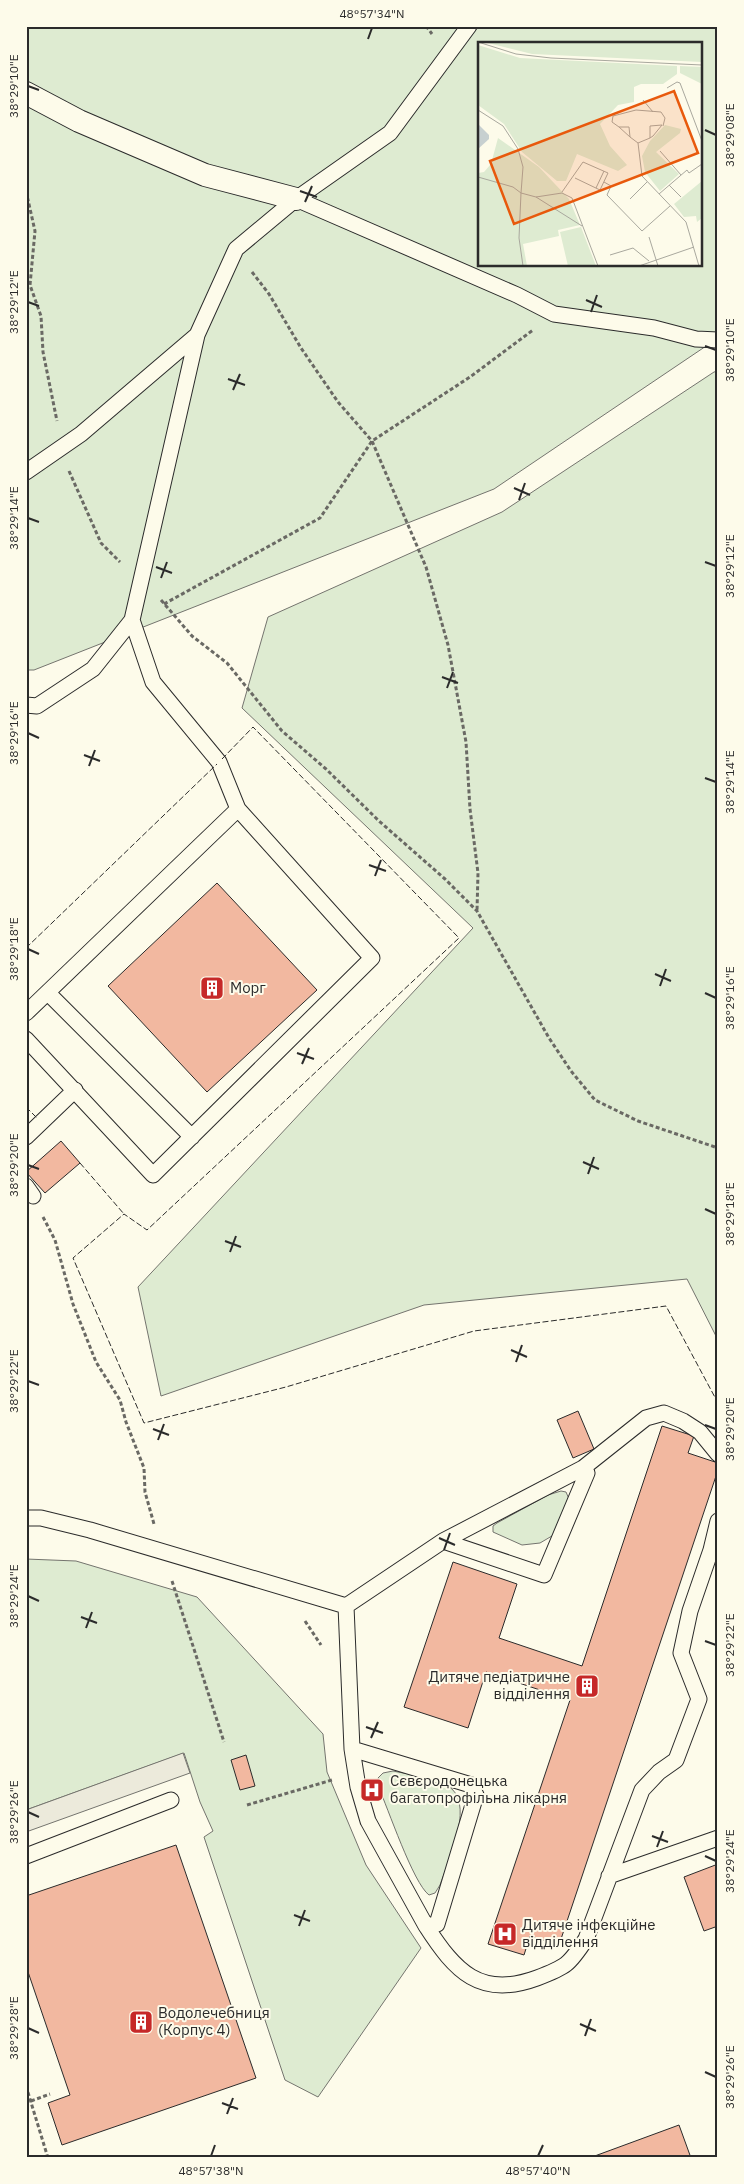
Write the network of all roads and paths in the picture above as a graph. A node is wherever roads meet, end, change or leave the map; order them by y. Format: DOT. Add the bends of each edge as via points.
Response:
graph roads {
  1 [pos="470,26"];
  2 [pos="26,93"];
  3 [pos="26,191"];
  4 [pos="296,199"];
  5 [pos="236,249"];
  6 [pos="554,314"];
  7 [pos="197,335"];
  8 [pos="718,340"];
  9 [pos="372,441"];
  10 [pos="63,446"];
  11 [pos="26,472"];
  12 [pos="142,583"];
  13 [pos="165,604"];
  14 [pos="132,620"];
  15 [pos="26,705"];
  16 [pos="238,810"];
  17 [pos="477,911"];
  18 [pos="48,992"];
  19 [pos="26,1013"];
  20 [pos="26,1039"];
  21 [pos="75,1090"];
  22 [pos="26,1137"];
  23 [pos="192,1137"];
  24 [pos="718,1148"];
  25 [pos="30,1191"];
  26 [pos="718,1454"];
  27 [pos="583,1468"];
  28 [pos="26,1518"];
  29 [pos="718,1520"];
  30 [pos="443,1541"];
  31 [pos="161,1551"];
  32 [pos="170,1574"];
  33 [pos="346,1606"];
  34 [pos="298,1615"];
  35 [pos="323,1650"];
  36 [pos="224,1742"];
  37 [pos="352,1749"];
  38 [pos="337,1779"];
  39 [pos="171,1800"];
  40 [pos="247,1805"];
  41 [pos="718,1838"];
  42 [pos="26,1856"];
  43 [pos="609,1876"];
  44 [pos="426,1926"];
  45 [pos="26,2086"];
  46 [pos="50,2094"];
  47 [pos="31,2101"];
  48 [pos="48,2158"];
  1 -- 4 [label="lane" via="390,133"];
  2 -- 4 [label="street" via="79,121 205,175"];
  3 -- 10 [label="path" via="35,231 30,285 41,316 44,352"];
  4 -- 5 [label="lane"];
  4 -- 6 [label="lane"];
  5 -- 7 [label="lane"];
  5 -- 9 [label="path" via="338,402"];
  6 -- 8 [label="lane"];
  6 -- 9 [label="path" via="470,378"];
  7 -- 10 [label="lane"];
  7 -- 12 [label="lane"];
  9 -- 13 [label="path" via="320,518"];
  9 -- 17 [label="path" via="426,567 448,645 466,742 478,873"];
  10 -- 11 [label="lane"];
  10 -- 12 [label="path" via="68,469 101,543"];
  12 -- 13 [label="path"];
  12 -- 14 [label="lane"];
  13 -- 14 [label="path"];
  13 -- 17 [label="path" via="192,636 227,663 282,732"];
  14 -- 15 [label="lane" via="93,669 37,706"];
  14 -- 16 [label="lane" via="153,682 219,762"];
  16 -- 18 [label="lane"];
  16 -- 23 [label="lane" via="372,958"];
  17 -- 24 [label="path" via="549,1038 595,1100 638,1121"];
  18 -- 19 [label="lane"];
  18 -- 23 [label="lane"];
  20 -- 21 [label="lane"];
  21 -- 22 [label="lane"];
  21 -- 23 [label="lane" via="153,1175"];
  25 -- 31 [label="path" via="55,1240 73,1304 96,1362 120,1400 144,1468 145,1492"];
  26 -- 27 [label="lane" via="700,1432 664,1413 646,1418"];
  27 -- 30 [label="lane"];
  27 -- 30 [label="lane" via="587,1473 544,1574"];
  28 -- 31 [label="lane" via="41,1518"];
  29 -- 43 [label="lane" via="690,1611 682,1653 699,1699 676,1760 642,1790"];
  30 -- 33 [label="lane"];
  31 -- 33 [label="lane"];
  32 -- 36 [label="path"];
  33 -- 37 [label="lane"];
  34 -- 35 [label="path" via="313,1631"];
  37 -- 44 [label="lane" via="368,1821"];
  37 -- 44 [label="lane" via="471,1785 476,1795 436,1924"];
  38 -- 40 [label="path"];
  39 -- 42 [label="lane"];
  41 -- 43 [label="lane"];
  43 -- 44 [label="lane" via="586,1939 572,1961 556,1971 511,1986 494,1986 462,1971 445,1956"];
  45 -- 47 [label="path"];
  46 -- 47 [label="path"];
  47 -- 48 [label="path"];
}
